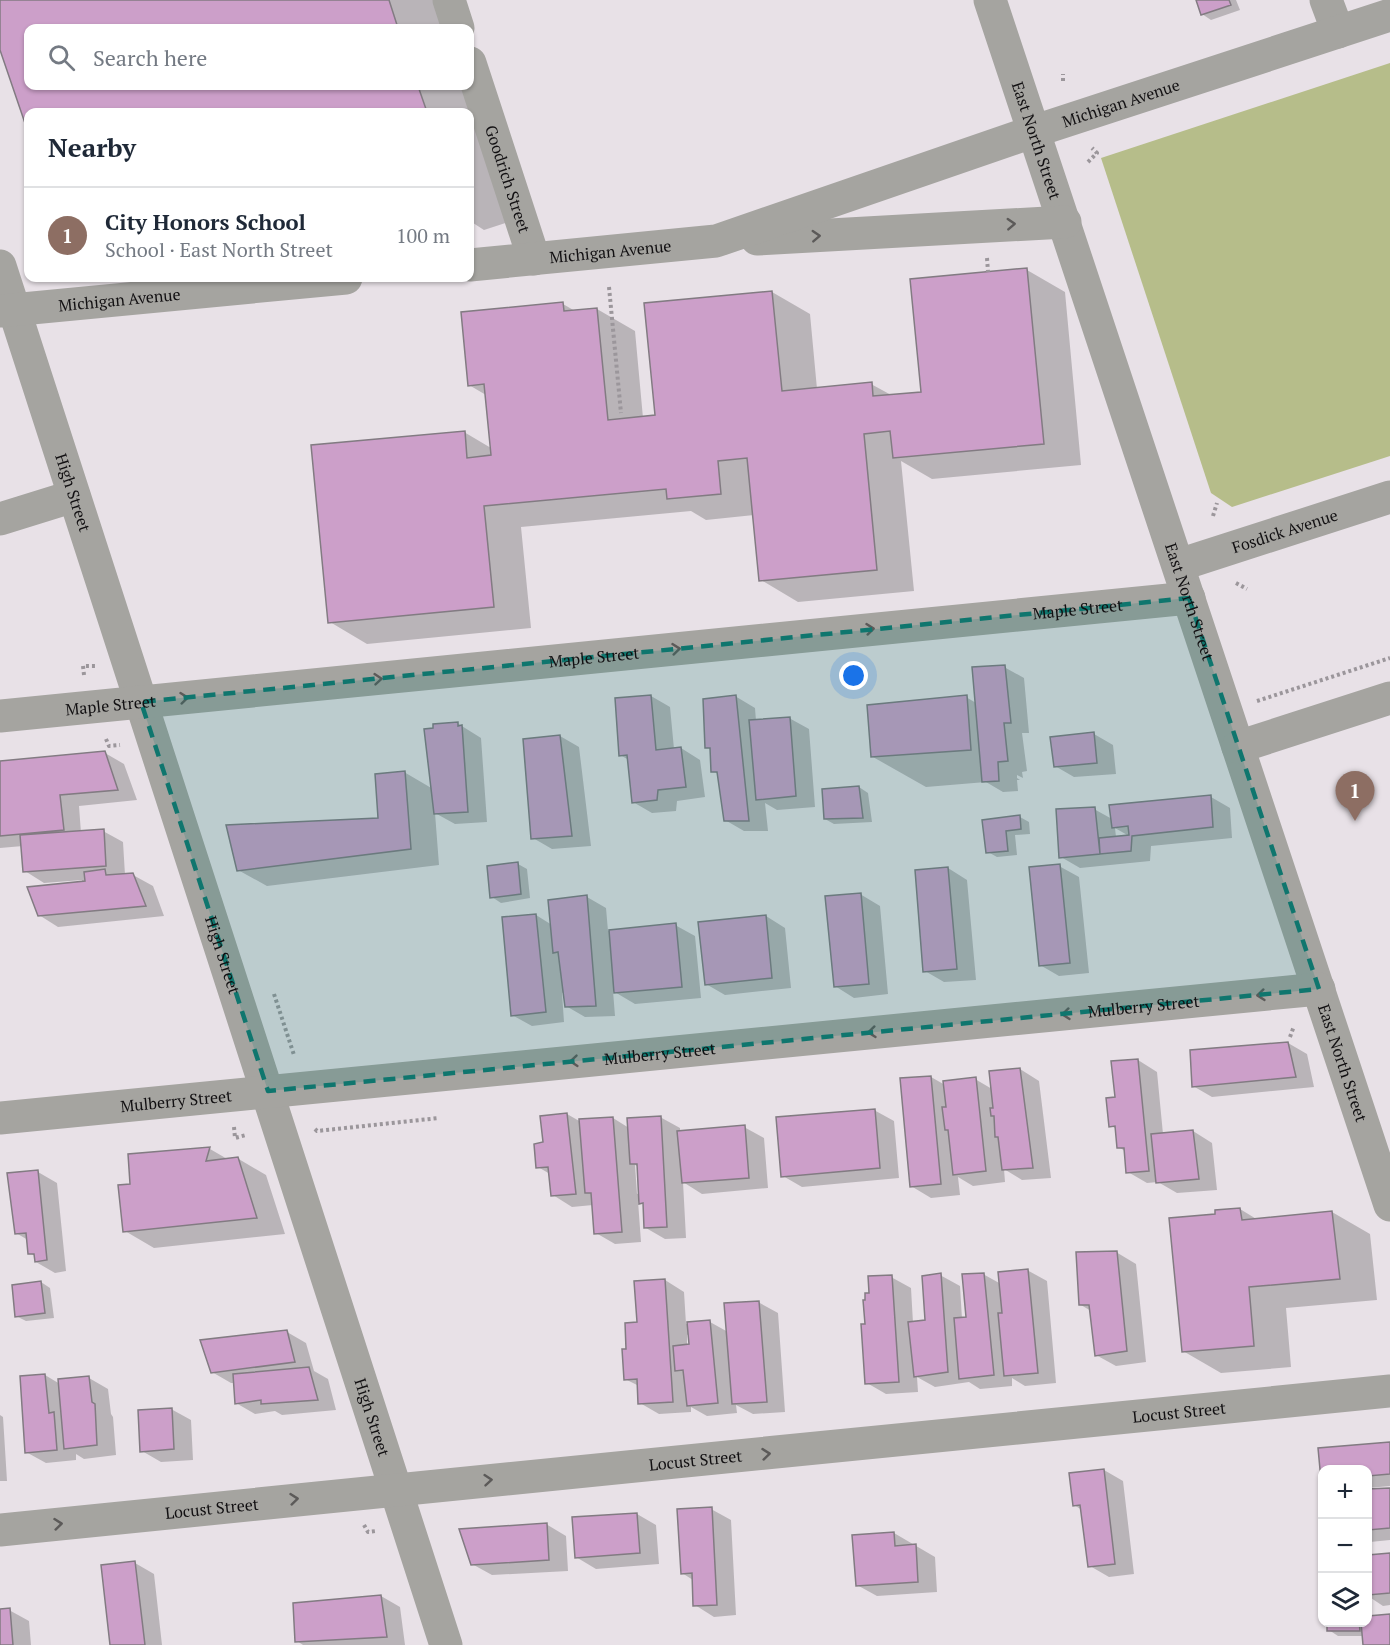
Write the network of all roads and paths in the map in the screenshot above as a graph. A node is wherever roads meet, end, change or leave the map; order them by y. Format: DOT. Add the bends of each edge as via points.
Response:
graph roads {
  1 [pos="448,0"];
  2 [pos="990,0"];
  3 [pos="1326,0"];
  4 [pos="1390,15"];
  5 [pos="457,24"];
  6 [pos="1338,32"];
  7 [pos="1064,74"];
  8 [pos="474,75"];
  9 [pos="1063,81"];
  10 [pos="1035,131"];
  11 [pos="1097,153"];
  12 [pos="1088,162"];
  13 [pos="1065,222"];
  14 [pos="716,241"];
  15 [pos="534,259"];
  16 [pos="474,265"];
  17 [pos="0,266"];
  18 [pos="305,282"];
  19 [pos="609,287"];
  20 [pos="7,311"];
  21 [pos="621,413"];
  22 [pos="74,496"];
  23 [pos="1390,497"];
  24 [pos="1217,503"];
  25 [pos="1212,516"];
  26 [pos="0,519"];
  27 [pos="1179,565"];
  28 [pos="1235,583"];
  29 [pos="1247,589"];
  30 [pos="1189,598"];
  31 [pos="1390,657"];
  32 [pos="83,666"];
  33 [pos="95,666"];
  34 [pos="1390,698"];
  35 [pos="1262,700"];
  36 [pos="141,702"];
  37 [pos="0,716"];
  38 [pos="124,744"];
  39 [pos="108,746"];
  40 [pos="1238,747"];
  41 [pos="1319,989"];
  42 [pos="1295,1023"];
  43 [pos="1290,1037"];
  44 [pos="268,1091"];
  45 [pos="0,1118"];
  46 [pos="439,1118"];
  47 [pos="317,1131"];
  48 [pos="1390,1206"];
  49 [pos="1390,1391"];
  50 [pos="396,1488"];
  51 [pos="0,1530"];
  52 [pos="446,1645"];
  1 -- 5 [label="street"];
  2 -- 10 [label="street, East North Street"];
  3 -- 6 [label="street"];
  4 -- 6 [label="street, Michigan Avenue"];
  6 -- 10 [label="street, Michigan Avenue"];
  7 -- 9 [label="path"];
  8 -- 15 [label="street, Goodrich Street"];
  10 -- 13 [label="street, East North Street"];
  10 -- 14 [label="street, Michigan Avenue"];
  11 -- 12 [label="path"];
  14 -- 13 [label="street, Michigan Avenue, one-way"];
  13 -- 27 [label="street, East North Street"];
  14 -- 15 [label="street, Michigan Avenue"];
  15 -- 16 [label="street, Michigan Avenue"];
  17 -- 20 [label="street, High Street"];
  18 -- 20 [label="street, Michigan Avenue"];
  19 -- 21 [label="path"];
  20 -- 22 [label="street, High Street"];
  22 -- 26 [label="street"];
  22 -- 36 [label="street, High Street"];
  23 -- 27 [label="street, Fosdick Avenue"];
  24 -- 25 [label="path"];
  27 -- 30 [label="street, East North Street"];
  28 -- 29 [label="path"];
  36 -- 30 [label="street, Maple Street, one-way"];
  30 -- 40 [label="street, East North Street"];
  31 -- 35 [label="path"];
  32 -- 33 [label="path"];
  34 -- 40 [label="street"];
  36 -- 37 [label="street, Maple Street"];
  36 -- 44 [label="street, High Street"];
  38 -- 39 [label="path"];
  40 -- 41 [label="street, East North Street"];
  41 -- 44 [label="street, Mulberry Street, one-way"];
  41 -- 48 [label="street, East North Street"];
  42 -- 43 [label="path"];
  44 -- 45 [label="street, Mulberry Street"];
  44 -- 50 [label="street, High Street"];
  46 -- 47 [label="path"];
  50 -- 49 [label="street, Locust Street, one-way"];
  51 -- 50 [label="street, Locust Street, one-way"];
  50 -- 52 [label="street, High Street"];
}
